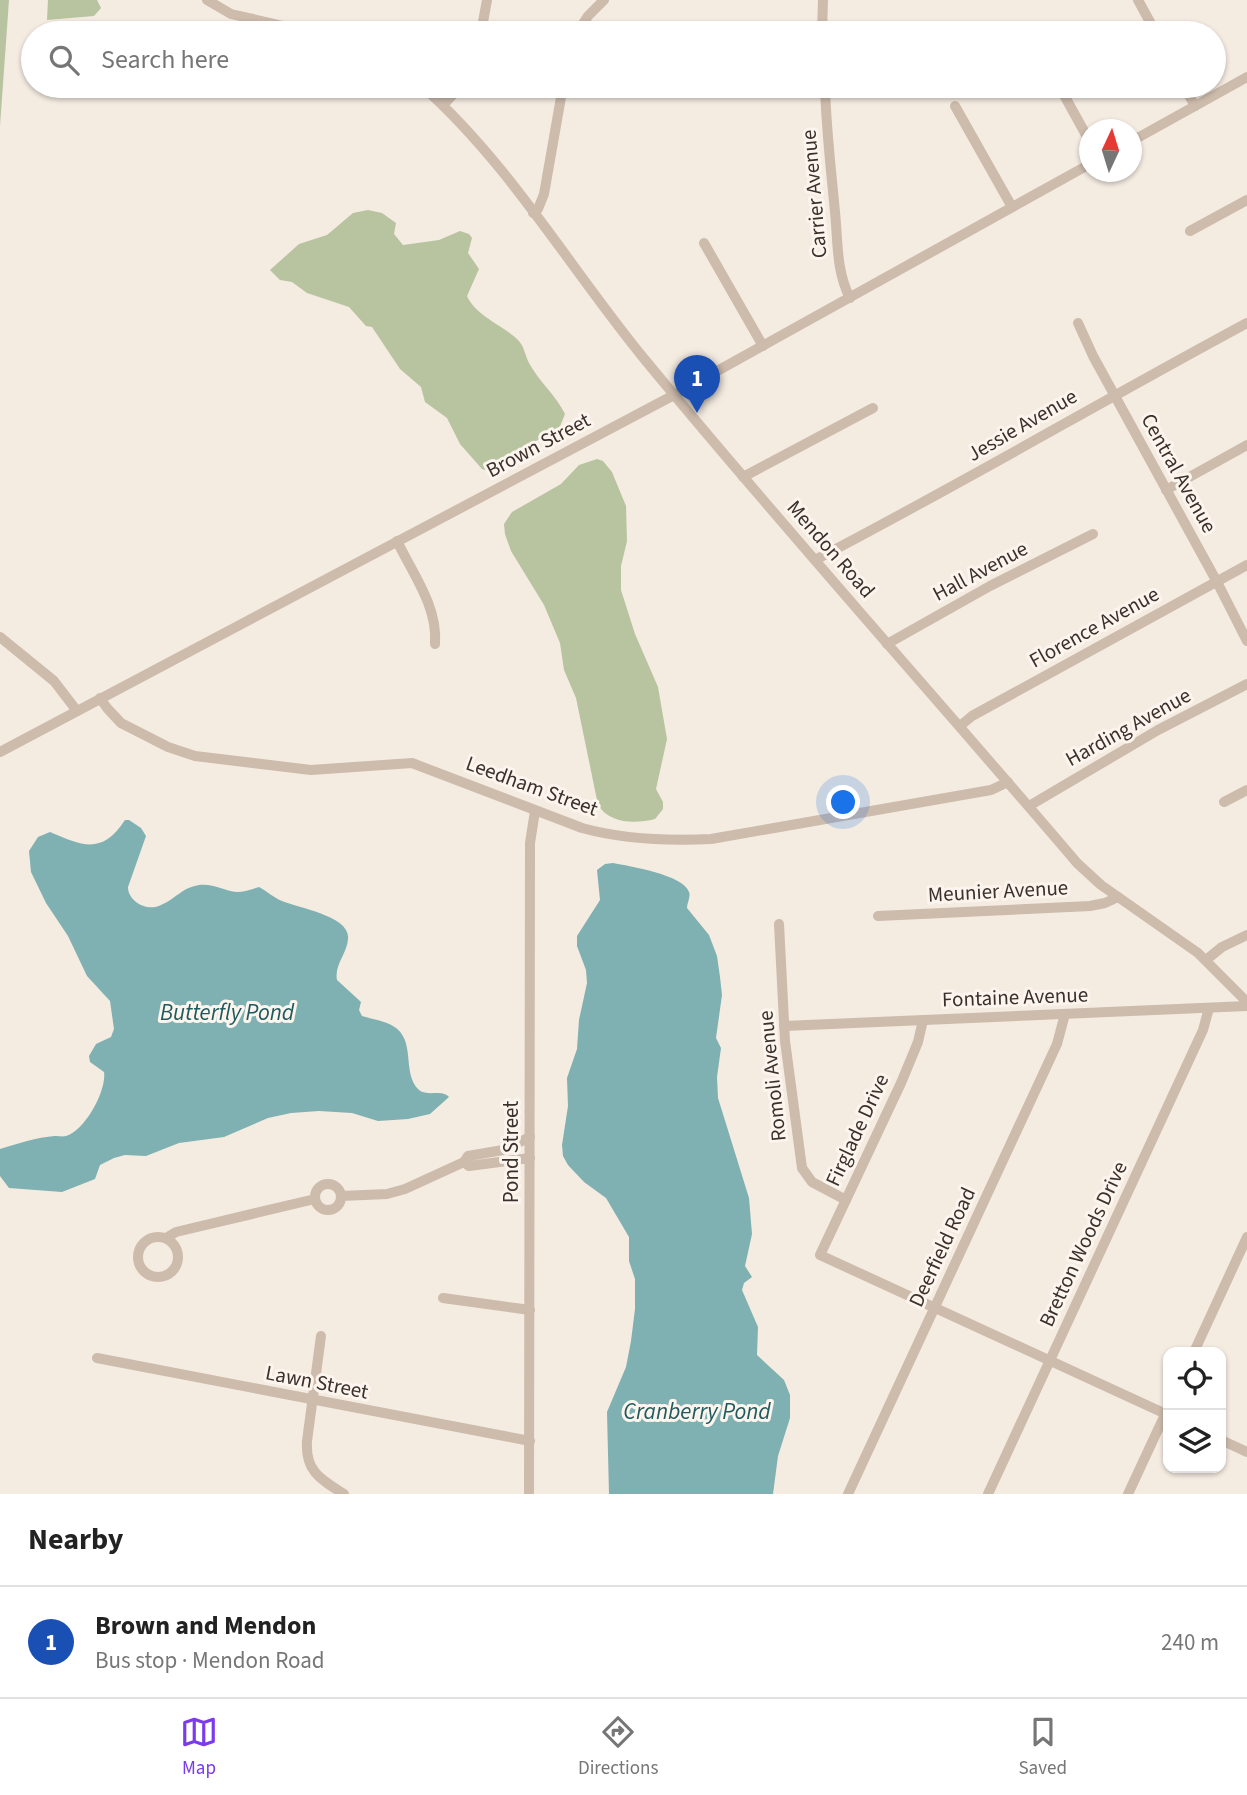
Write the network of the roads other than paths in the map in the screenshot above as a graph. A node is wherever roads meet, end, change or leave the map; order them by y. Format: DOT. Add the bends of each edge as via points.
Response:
graph roads {
  1 [pos="207,0"];
  2 [pos="487,0"];
  3 [pos="604,0"];
  4 [pos="823,0"];
  5 [pos="1138,0"];
  6 [pos="262,21"];
  7 [pos="483,21"];
  8 [pos="585,21"];
  9 [pos="822,21"];
  10 [pos="1149,21"];
  11 [pos="1247,77"];
  12 [pos="1226,89"];
  13 [pos="435,98"];
  14 [pos="450,98"];
  15 [pos="561,98"];
  16 [pos="826,98"];
  17 [pos="1066,98"];
  18 [pos="1191,98"];
  19 [pos="1209,98"];
  20 [pos="443,105"];
  21 [pos="955,106"];
  22 [pos="1195,106"];
  23 [pos="1079,122"];
  24 [pos="1142,135"];
  25 [pos="1079,170"];
  26 [pos="1247,200"];
  27 [pos="1012,207"];
  28 [pos="533,213"];
  29 [pos="1190,231"];
  30 [pos="704,243"];
  31 [pos="850,298"];
  32 [pos="1078,323"];
  33 [pos="1247,323"];
  34 [pos="763,346"];
  35 [pos="674,395"];
  36 [pos="1114,395"];
  37 [pos="873,408"];
  38 [pos="1247,445"];
  39 [pos="743,477"];
  40 [pos="1166,490"];
  41 [pos="1093,534"];
  42 [pos="397,541"];
  43 [pos="815,560"];
  44 [pos="1247,565"];
  45 [pos="1217,582"];
  46 [pos="0,636"];
  47 [pos="1247,641"];
  48 [pos="435,644"];
  49 [pos="887,644"];
  50 [pos="1247,684"];
  51 [pos="100,698"];
  52 [pos="77,710"];
  53 [pos="960,726"];
  54 [pos="0,752"];
  55 [pos="1008,782"];
  56 [pos="1247,790"];
  57 [pos="1224,802"];
  58 [pos="1029,806"];
  59 [pos="535,811"];
  60 [pos="1118,897"];
  61 [pos="878,916"];
  62 [pos="779,924"];
  63 [pos="1247,935"];
  64 [pos="1206,960"];
  65 [pos="1247,1004"];
  66 [pos="1209,1009"];
  67 [pos="1065,1014"];
  68 [pos="923,1020"];
  69 [pos="784,1026"];
  70 [pos="530,1137"];
  71 [pos="530,1158"];
  72 [pos="464,1162"];
  73 [pos="341,1196"];
  74 [pos="315,1199"];
  75 [pos="846,1200"];
  76 [pos="1247,1237"];
  77 [pos="166,1238"];
  78 [pos="443,1298"];
  79 [pos="935,1308"];
  80 [pos="530,1310"];
  81 [pos="321,1336"];
  82 [pos="1196,1347"];
  83 [pos="97,1358"];
  84 [pos="1050,1361"];
  85 [pos="313,1401"];
  86 [pos="1163,1410"];
  87 [pos="1163,1420"];
  88 [pos="530,1441"];
  89 [pos="1226,1442"];
  90 [pos="1247,1452"];
  91 [pos="344,1494"];
  92 [pos="529,1494"];
  93 [pos="848,1494"];
  94 [pos="988,1494"];
  95 [pos="1128,1494"];
  1 -- 6 [label="street" via="231,14"];
  2 -- 7 [label="street"];
  3 -- 8 [label="street"];
  4 -- 9 [label="street"];
  5 -- 10 [label="street"];
  11 -- 12 [label="street"];
  13 -- 20 [label="street, Mendon Road"];
  14 -- 20 [label="street"];
  15 -- 28 [label="street" via="544,194"];
  16 -- 31 [label="street, Carrier Avenue" via="840,267"];
  17 -- 23 [label="street"];
  18 -- 22 [label="street"];
  19 -- 22 [label="street"];
  20 -- 28 [label="street, Mendon Road"];
  21 -- 27 [label="street"];
  22 -- 24 [label="street"];
  25 -- 27 [label="street, Brown Street"];
  26 -- 29 [label="street"];
  27 -- 31 [label="street, Brown Street"];
  28 -- 35 [label="street, Mendon Road"];
  30 -- 34 [label="street"];
  31 -- 34 [label="street, Brown Street"];
  32 -- 36 [label="street, Central Avenue"];
  33 -- 36 [label="street, Jessie Avenue"];
  34 -- 35 [label="street, Brown Street"];
  35 -- 39 [label="street, Mendon Road"];
  35 -- 42 [label="street, Brown Street"];
  36 -- 40 [label="street, Central Avenue"];
  36 -- 43 [label="street, Jessie Avenue"];
  37 -- 39 [label="street"];
  38 -- 40 [label="street"];
  39 -- 43 [label="street, Mendon Road"];
  40 -- 45 [label="street, Central Avenue"];
  41 -- 49 [label="street, Hall Avenue"];
  42 -- 48 [label="street" via="432,610"];
  42 -- 51 [label="street, Brown Street"];
  43 -- 49 [label="street, Mendon Road"];
  44 -- 45 [label="street, Florence Avenue"];
  45 -- 47 [label="street, Central Avenue"];
  45 -- 53 [label="street, Florence Avenue"];
  46 -- 52 [label="street" via="54,681"];
  49 -- 53 [label="street, Mendon Road"];
  50 -- 58 [label="street, Harding Avenue"];
  51 -- 52 [label="street, Brown Street"];
  51 -- 59 [label="street, Leedham Street" via="131,729 195,757 311,770 412,763"];
  52 -- 54 [label="street, Brown Street"];
  53 -- 55 [label="street, Mendon Road"];
  55 -- 58 [label="street, Mendon Road"];
  55 -- 59 [label="street, Leedham Street" via="991,790 710,839 593,831"];
  56 -- 57 [label="street"];
  58 -- 60 [label="street, Mendon Road" via="1085,872"];
  59 -- 70 [label="street, Pond Street" via="530,843"];
  60 -- 61 [label="street, Meunier Avenue" via="1095,906"];
  60 -- 64 [label="street, Mendon Road"];
  62 -- 69 [label="street, Romoli Avenue"];
  63 -- 64 [label="street"];
  64 -- 65 [label="street, Mendon Road"];
  65 -- 66 [label="street, Fontaine Avenue"];
  66 -- 67 [label="street, Fontaine Avenue"];
  66 -- 84 [label="street, Bretton Woods Drive"];
  67 -- 68 [label="street, Fontaine Avenue"];
  67 -- 79 [label="street, Deerfield Road" via="1057,1044"];
  68 -- 69 [label="street, Fontaine Avenue"];
  68 -- 75 [label="street, Firglade Drive" via="916,1047"];
  69 -- 75 [label="street, Romoli Avenue" via="804,1172 812,1182"];
  70 -- 71 [label="street, Pond Street"];
  70 -- 72 [label="street" via="503,1150 468,1156"];
  71 -- 72 [label="street" via="469,1166"];
  71 -- 80 [label="street, Pond Street"];
  72 -- 73 [label="street" via="387,1194"];
  73 -- 74 [label="street" via="335,1208 327,1210"];
  73 -- 74 [label="street" via="327,1184 319,1188"];
  74 -- 77 [label="street"];
  75 -- 79 [label="street, Firglade Drive" via="820,1255"];
  76 -- 82 [label="street"];
  78 -- 80 [label="street"];
  79 -- 84 [label="street"];
  79 -- 93 [label="street, Deerfield Road"];
  80 -- 88 [label="street, Pond Street"];
  81 -- 85 [label="street"];
  83 -- 85 [label="street, Lawn Street"];
  84 -- 86 [label="street"];
  84 -- 94 [label="street, Bretton Woods Drive"];
  85 -- 88 [label="street, Lawn Street"];
  85 -- 91 [label="street" via="307,1458 317,1475"];
  87 -- 95 [label="street"];
  88 -- 92 [label="street, Pond Street"];
  89 -- 90 [label="street"];
}
